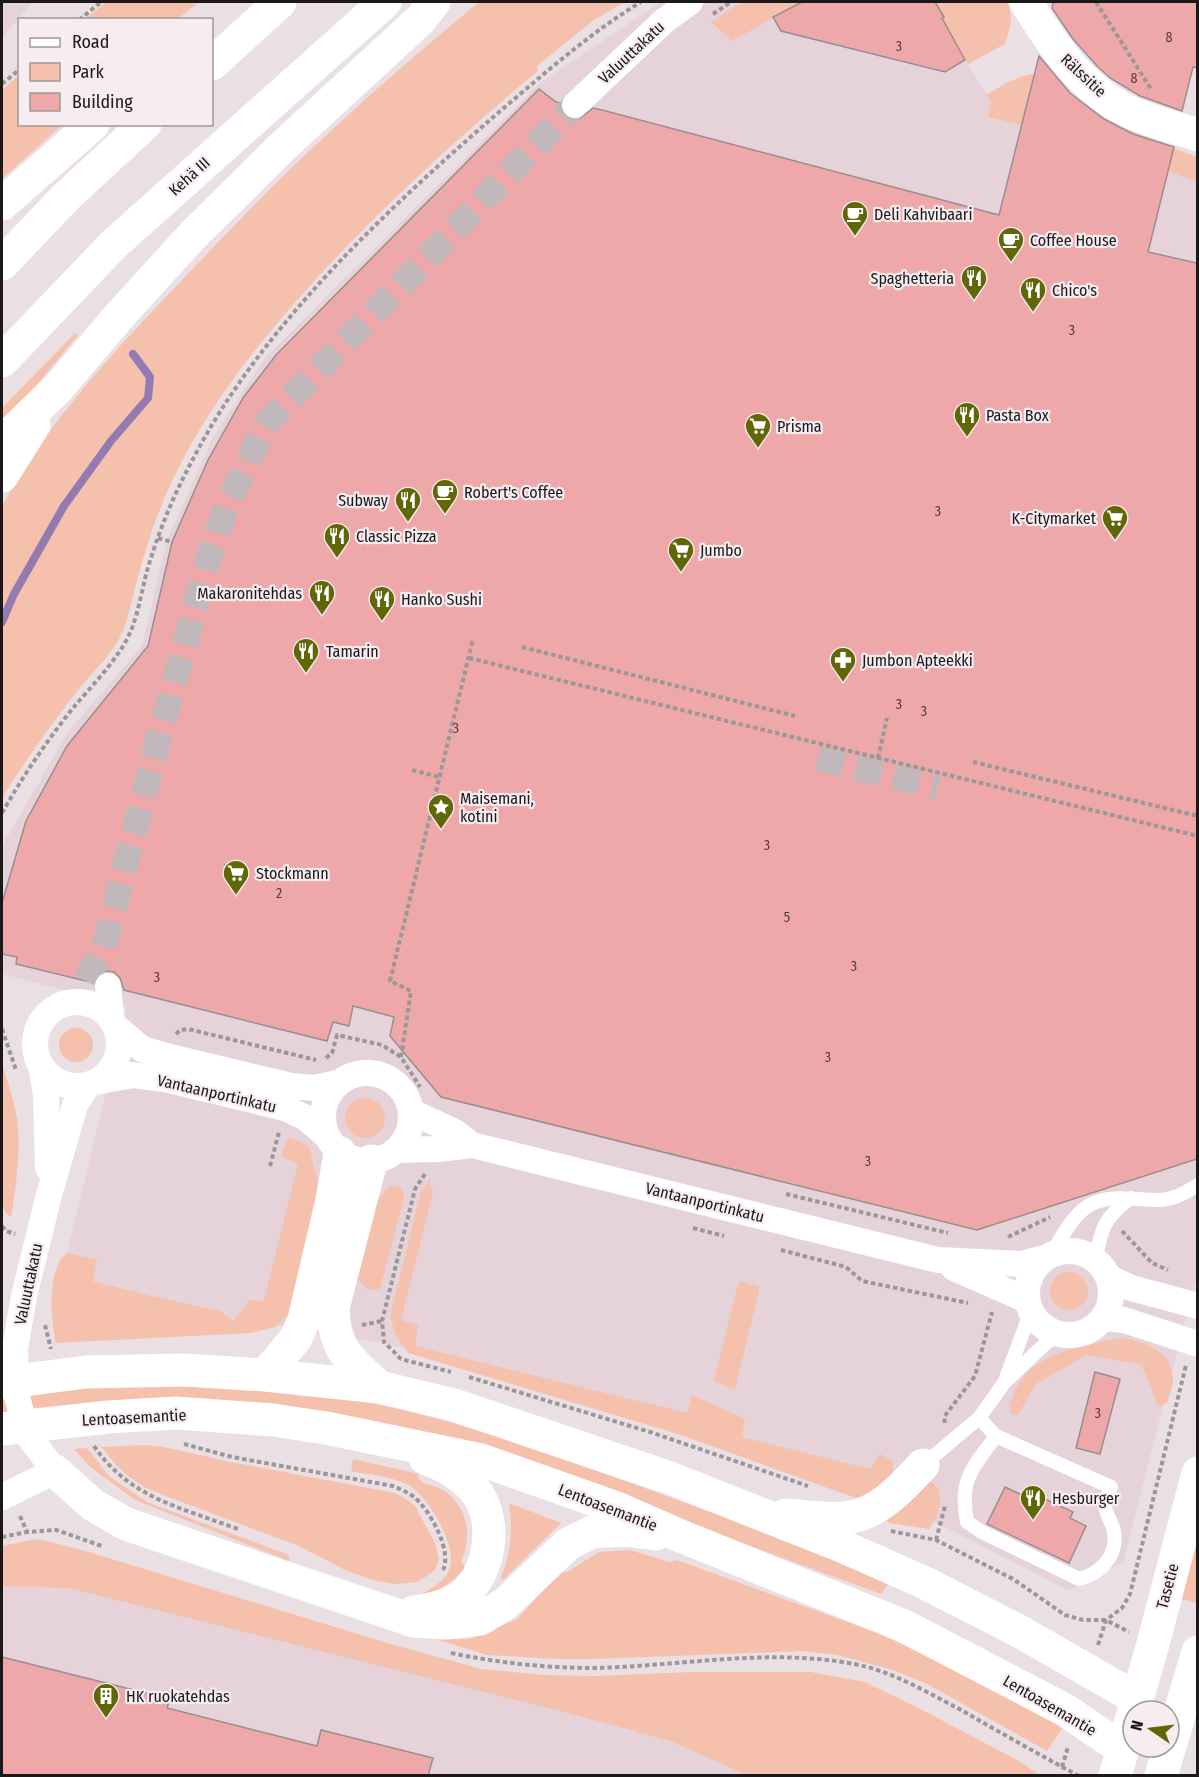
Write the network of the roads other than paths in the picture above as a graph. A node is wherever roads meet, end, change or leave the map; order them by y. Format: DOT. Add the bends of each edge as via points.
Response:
graph roads {
  1 [pos="274,2"];
  2 [pos="280,2"];
  3 [pos="386,2"];
  4 [pos="434,2"];
  5 [pos="690,2"];
  6 [pos="1026,2"];
  7 [pos="213,41"];
  8 [pos="213,63"];
  9 [pos="575,105"];
  10 [pos="91,126"];
  11 [pos="143,126"];
  12 [pos="1197,135"];
  13 [pos="2,204"];
  14 [pos="2,264"];
  15 [pos="2,361"];
  16 [pos="58,388"];
  17 [pos="2,442"];
  18 [pos="2,476"];
  19 [pos="113,1022"];
  20 [pos="30,1071"];
  21 [pos="337,1083"];
  22 [pos="93,1084"];
  23 [pos="411,1112"];
  24 [pos="472,1145"];
  25 [pos="359,1150"];
  26 [pos="1197,1185"];
  27 [pos="49,1195"];
  28 [pos="1131,1198"];
  29 [pos="1048,1256"];
  30 [pos="1102,1269"];
  31 [pos="995,1274"];
  32 [pos="1029,1305"];
  33 [pos="1197,1306"];
  34 [pos="1103,1318"];
  35 [pos="1059,1334"];
  36 [pos="1195,1343"];
  37 [pos="265,1375"];
  38 [pos="2,1383"];
  39 [pos="1004,1383"];
  40 [pos="378,1388"];
  41 [pos="979,1418"];
  42 [pos="2,1429"];
  43 [pos="374,1436"];
  44 [pos="996,1436"];
  45 [pos="923,1465"];
  46 [pos="55,1471"];
  47 [pos="1197,1473"];
  48 [pos="5,1496"];
  49 [pos="754,1513"];
  50 [pos="683,1537"];
  51 [pos="378,1610"];
  52 [pos="1197,1652"];
  53 [pos="1131,1699"];
  54 [pos="1162,1699"];
  55 [pos="1176,1699"];
  56 [pos="1163,1759"];
  57 [pos="1118,1762"];
  58 [pos="1162,1775"];
  1 -- 7 [label="main road"];
  2 -- 8 [label="main road"];
  3 -- 15 [label="main road, Kehä III" via="114,244"];
  4 -- 16 [label="main road" via="421,19 193,235"];
  5 -- 9 [label="street, Valuuttakatu" via="663,21"];
  6 -- 12 [label="main road, Rälssitie" via="1049,40 1097,93 1131,112"];
  10 -- 13 [label="main road"];
  11 -- 14 [label="main road" via="67,196"];
  16 -- 17 [label="main road"];
  16 -- 18 [label="main road"];
  19 -- 20 [label="street" via="92,1004 90,990 56,1007 44,1017 35,1035"];
  19 -- 21 [label="street, Vantaanportinkatu" via="142,1049 170,1057 291,1086 315,1088"];
  19 -- 22 [label="street" via="120,1041 118,1055 111,1071"];
  20 -- 22 [label="street" via="67,1086"];
  20 -- 27 [label="street, Valuuttakatu" via="46,1095"];
  21 -- 23 [label="street" via="353,1074 377,1073 399,1085"];
  21 -- 25 [label="street" via="324,1104 322,1120"];
  22 -- 25 [label="street, Vantaanportinkatu" via="133,1076 285,1108"];
  22 -- 27 [label="street, Valuuttakatu" via="75,1105"];
  23 -- 24 [label="street, Vantaanportinkatu" via="455,1132"];
  23 -- 25 [label="street" via="404,1142"];
  24 -- 25 [label="street, Vantaanportinkatu"];
  24 -- 31 [label="street, Vantaanportinkatu"];
  25 -- 37 [label="main road" via="332,1200 304,1320 296,1338"];
  25 -- 40 [label="main road" via="333,1308 333,1330 346,1357"];
  26 -- 28 [label="lane" via="1181,1195 1160,1200"];
  27 -- 46 [label="street, Valuuttakatu" via="15,1349 16,1393 27,1434"];
  28 -- 29 [label="lane" via="1109,1198 1088,1206 1062,1233"];
  28 -- 30 [label="lane" via="1105,1221 1099,1240"];
  29 -- 30 [label="street, Vantaanportinkatu" via="1080,1252"];
  29 -- 31 [label="street, Vantaanportinkatu"];
  29 -- 32 [label="street" via="1029,1281"];
  30 -- 33 [label="street, Vantaanportinkatu" via="1131,1288"];
  30 -- 34 [label="street" via="1111,1289 1110,1304"];
  31 -- 32 [label="street, Vantaanportinkatu"];
  32 -- 35 [label="street, Vantaanportinkatu" via="1040,1323"];
  32 -- 39 [label="lane"];
  34 -- 35 [label="street" via="1085,1332"];
  34 -- 36 [label="street" via="1124,1320"];
  35 -- 39 [label="lane"];
  37 -- 38 [label="main road" via="184,1370 86,1372"];
  37 -- 40 [label="main road"];
  39 -- 41 [label="lane"];
  40 -- 49 [label="main road" via="476,1412 670,1478"];
  41 -- 44 [label="lane"];
  41 -- 45 [label="lane"];
  42 -- 43 [label="main road, Lentoasemantie" via="176,1413 273,1420"];
  43 -- 50 [label="main road, Lentoasemantie" via="481,1460 614,1507"];
  43 -- 51 [label="main road" via="452,1471 472,1486 483,1501 488,1521 483,1564 462,1596 444,1606 416,1612"];
  44 -- 44 [label="lane" via="1111,1487 1105,1505 1114,1532 1114,1548 1098,1572 1079,1580 967,1522 964,1504 968,1474"];
  45 -- 49 [label="main road" via="896,1494 861,1514 846,1518"];
  46 -- 48 [label="street"];
  46 -- 51 [label="main road" via="93,1505 126,1524"];
  47 -- 54 [label="main road, Tasetie" via="1153,1644"];
  49 -- 53 [label="main road" via="923,1582 1019,1631"];
  50 -- 51 [label="main road" via="624,1530 592,1532 568,1544 505,1604 480,1619 414,1622"];
  50 -- 57 [label="main road, Lentoasemantie" via="904,1626 1065,1710"];
  52 -- 55 [label="main road"];
  56 -- 58 [label="main road"];
  57 -- 58 [label="main road, Lentoasemantie"];
}
